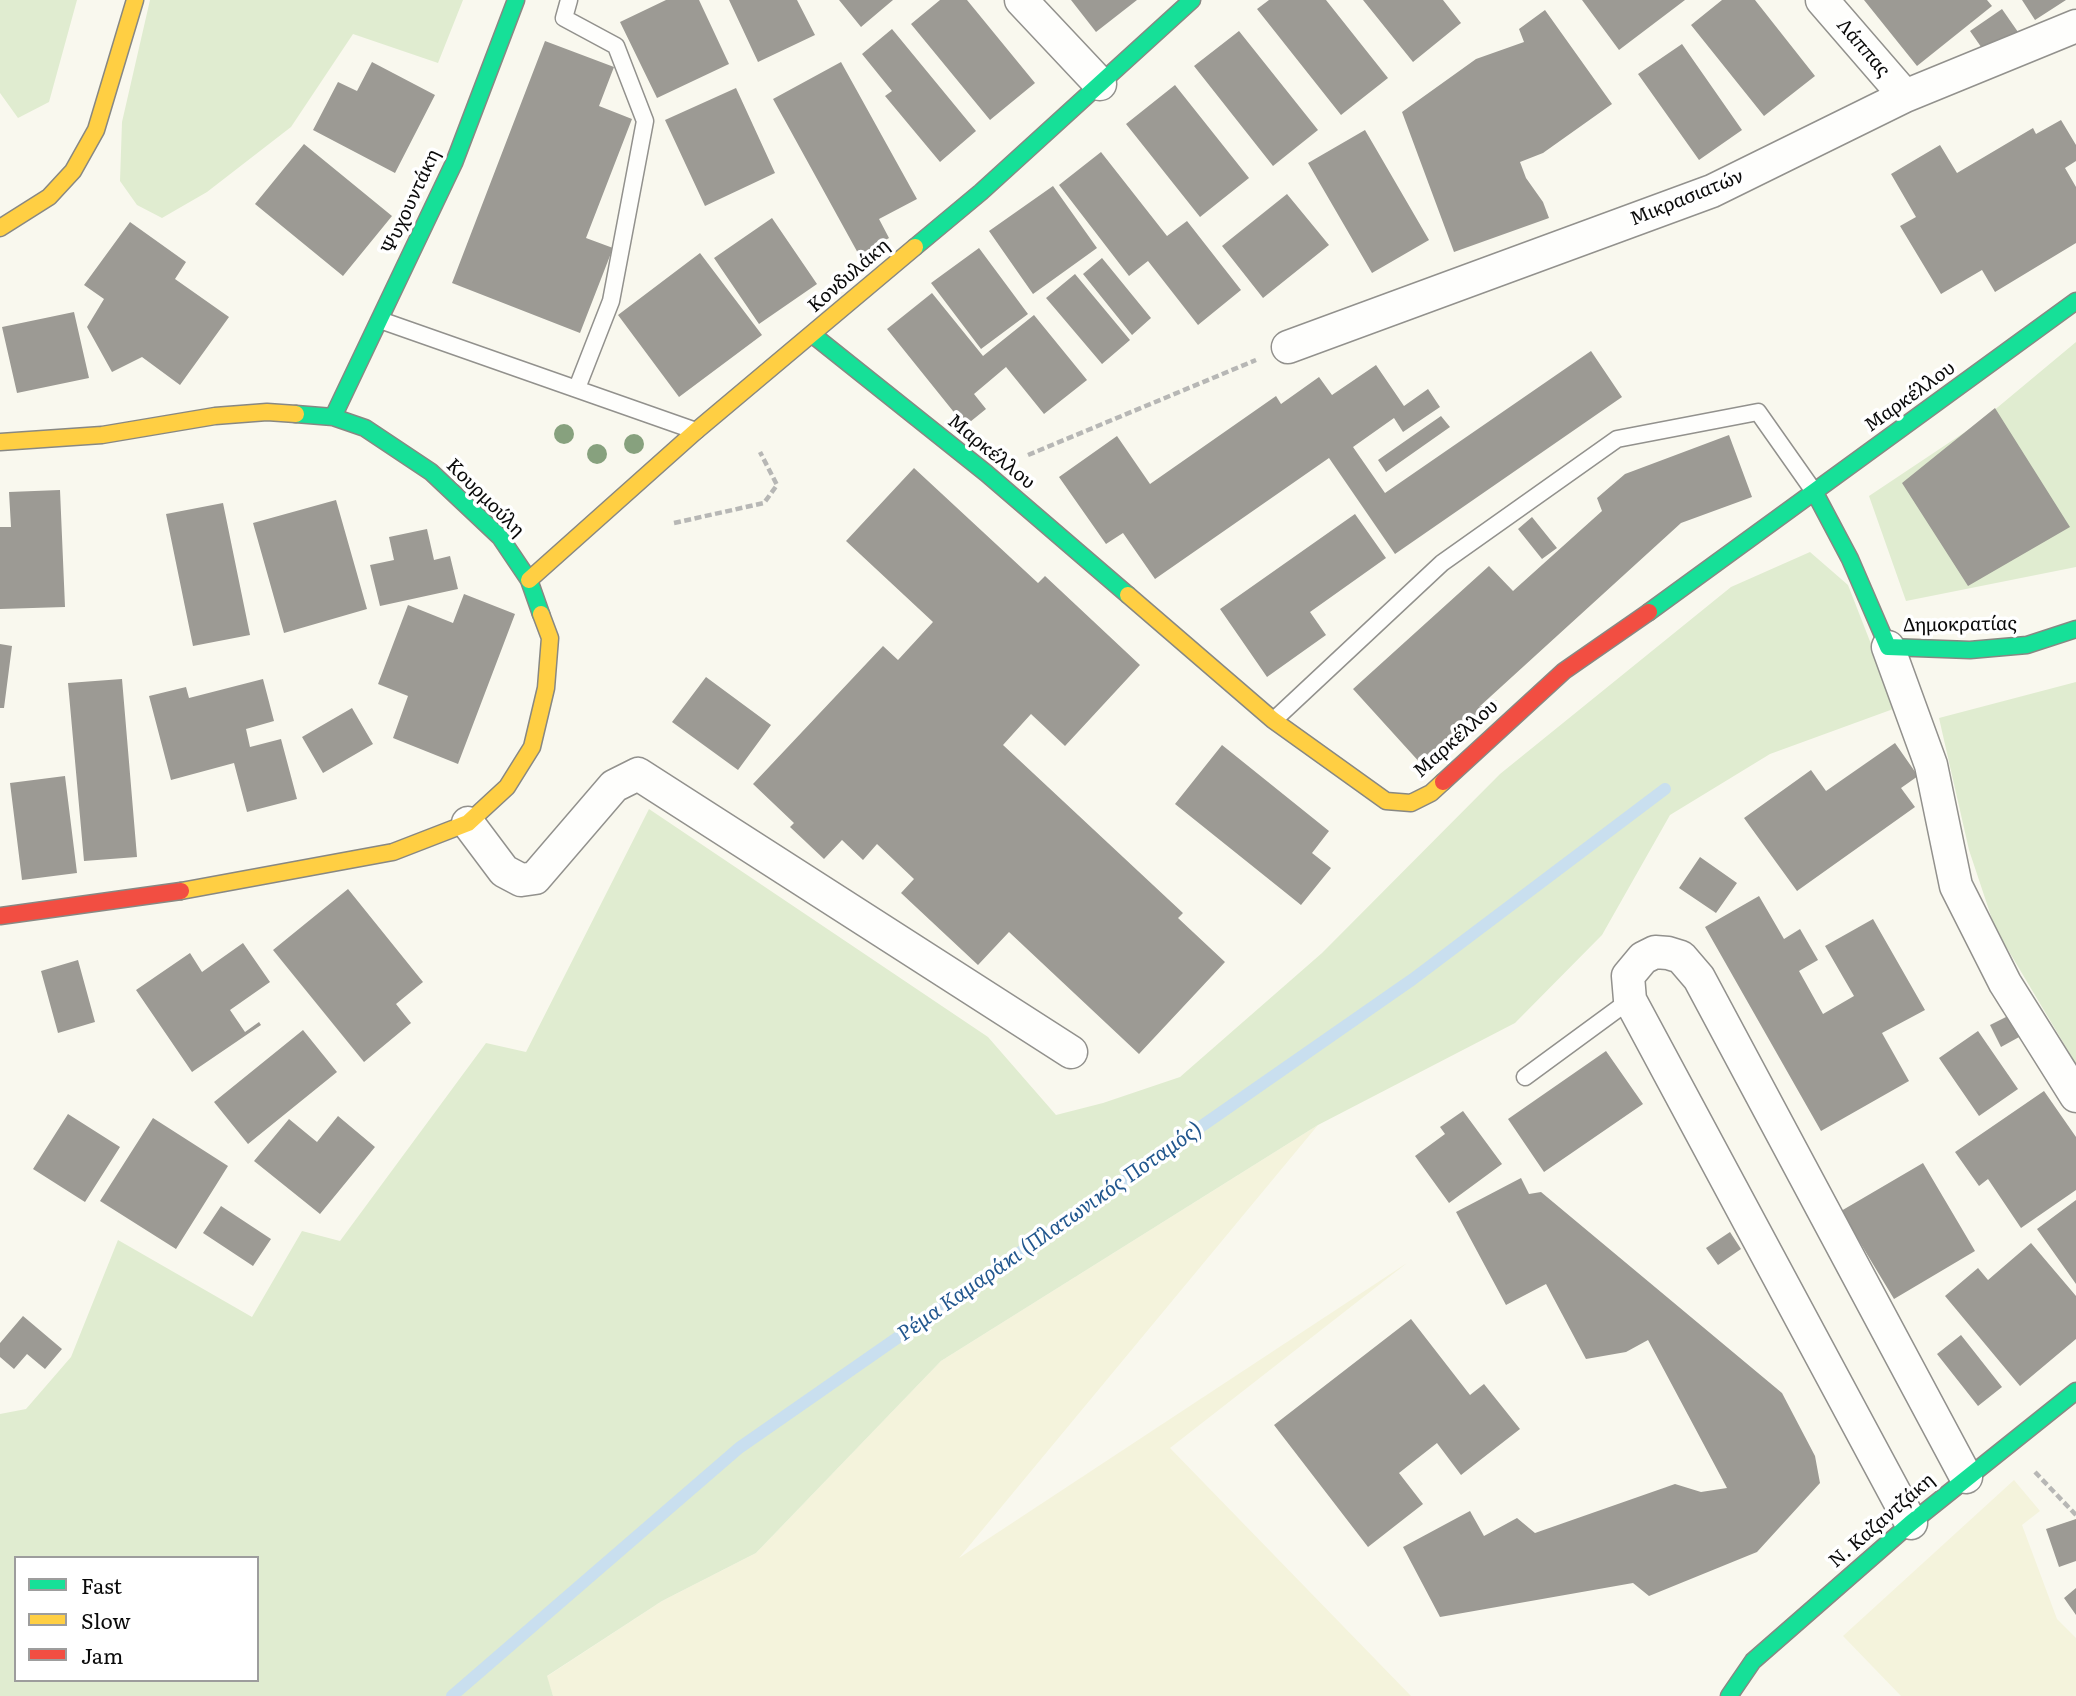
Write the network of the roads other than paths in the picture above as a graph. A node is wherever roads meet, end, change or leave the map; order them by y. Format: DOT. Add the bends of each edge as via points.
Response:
graph roads {
  1 [pos="135,0"];
  2 [pos="516,0"];
  3 [pos="569,0"];
  4 [pos="1021,0"];
  5 [pos="1192,0"];
  6 [pos="1822,0"];
  7 [pos="2076,26"];
  8 [pos="1100,84"];
  9 [pos="1905,96"];
  10 [pos="0,228"];
  11 [pos="2076,301"];
  12 [pos="378,319"];
  13 [pos="813,335"];
  14 [pos="1288,347"];
  15 [pos="577,388"];
  16 [pos="333,417"];
  17 [pos="696,431"];
  18 [pos="0,442"];
  19 [pos="1815,493"];
  20 [pos="529,580"];
  21 [pos="2076,629"];
  22 [pos="1888,647"];
  23 [pos="1273,720"];
  24 [pos="468,823"];
  25 [pos="0,916"];
  26 [pos="1630,1000"];
  27 [pos="1071,1052"];
  28 [pos="1525,1077"];
  29 [pos="2076,1096"];
  30 [pos="2076,1391"];
  31 [pos="1966,1477"];
  32 [pos="1910,1523"];
  33 [pos="1728,1696"];
  1 -- 10 [label="main road" via="96,130 73,172 49,197"];
  2 -- 12 [label="main road, Ψυχουντάκη" via="454,163"];
  3 -- 15 [label="lane" via="564,18 616,46 645,121 611,301"];
  4 -- 8 [label="street"];
  5 -- 8 [label="main road, Κονδυλάκη"];
  6 -- 9 [label="street, Λάππας"];
  7 -- 9 [label="street, Μικρασιατών"];
  8 -- 13 [label="main road, Κονδυλάκη"];
  9 -- 14 [label="street, Μικρασιατών" via="1712,191"];
  11 -- 19 [label="main road, Μαρκέλλου"];
  12 -- 15 [label="lane"];
  12 -- 16 [label="main road, Ψυχουντάκη"];
  13 -- 17 [label="main road, Κονδυλάκη"];
  13 -- 23 [label="main road, Μαρκέλλου" via="986,473"];
  15 -- 17 [label="lane"];
  16 -- 18 [label="main road, Κουρμούλη" via="242,413 102,435"];
  16 -- 20 [label="main road, Κουρμούλη" via="365,428 431,472 500,537"];
  17 -- 20 [label="main road, Κονδυλάκη"];
  19 -- 22 [label="main road, Δημοκρατίας"];
  19 -- 23 [label="main road, Μαρκέλλου" via="1564,671 1432,793 1411,803 1386,801"];
  19 -- 23 [label="lane" via="1758,412 1617,439 1442,563"];
  20 -- 24 [label="main road, Κουρμούλη" via="550,638 532,747 507,787"];
  21 -- 22 [label="main road, Δημοκρατίας" via="2027,645 1970,650"];
  22 -- 29 [label="street" via="1931,765 1956,886 2004,983"];
  24 -- 25 [label="main road, Κουρμούλη" via="393,852 146,897"];
  24 -- 27 [label="street" via="504,871 521,880 535,878 614,786 638,774"];
  26 -- 28 [label="lane"];
  26 -- 31 [label="street" via="1628,976 1643,958 1655,952 1668,953 1691,967"];
  26 -- 32 [label="street"];
  30 -- 31 [label="main road, Ν. Καζαντζάκη"];
  31 -- 32 [label="main road, Ν. Καζαντζάκη"];
  32 -- 33 [label="main road, Ν. Καζαντζάκη" via="1753,1661"];
}
